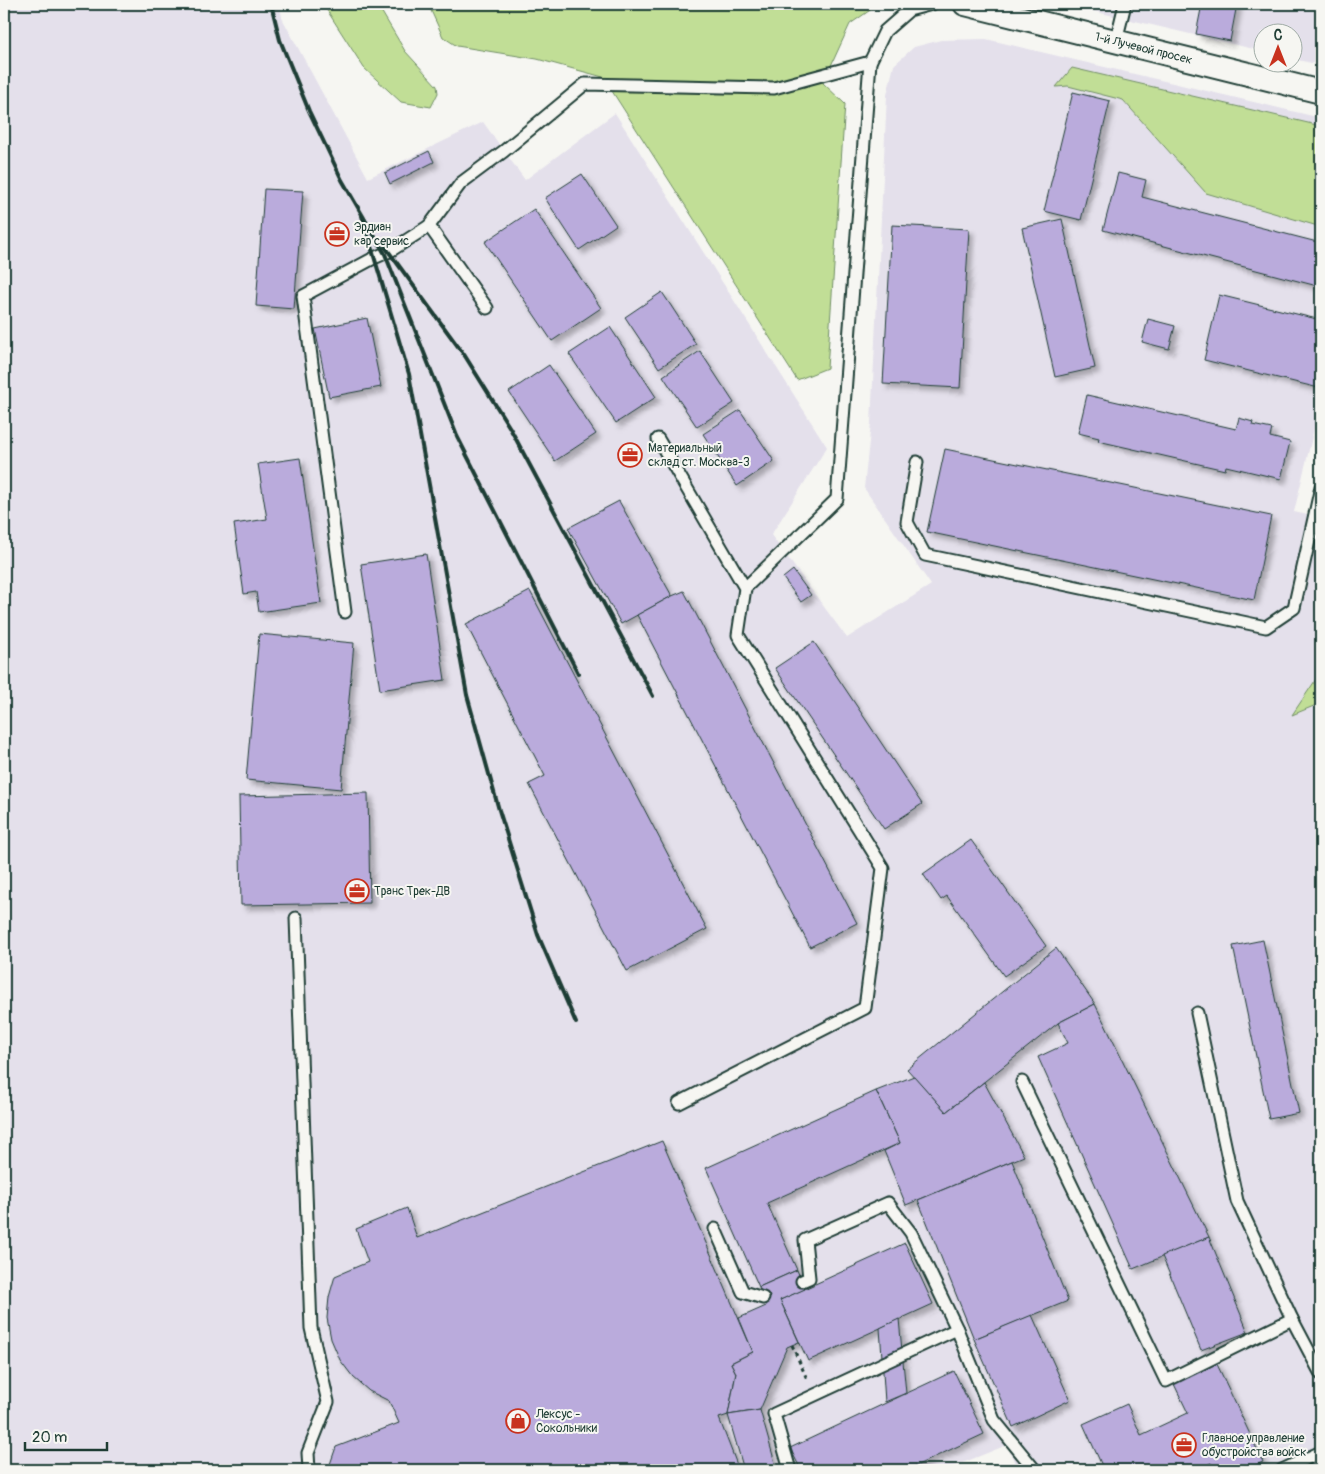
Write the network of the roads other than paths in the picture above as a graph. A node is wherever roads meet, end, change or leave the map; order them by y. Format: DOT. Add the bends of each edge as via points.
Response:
graph roads {
  1 [pos="932,4"];
  2 [pos="965,4"];
  3 [pos="1125,4"];
  4 [pos="1116,41"];
  5 [pos="870,62"];
  6 [pos="1321,92"];
  7 [pos="429,226"];
  8 [pos="487,308"];
  9 [pos="658,438"];
  10 [pos="917,462"];
  11 [pos="1321,487"];
  12 [pos="745,588"];
  13 [pos="345,612"];
  14 [pos="296,918"];
  15 [pos="1197,1013"];
  16 [pos="1022,1082"];
  17 [pos="678,1103"];
  18 [pos="715,1229"];
  19 [pos="802,1281"];
  20 [pos="763,1298"];
  21 [pos="1292,1319"];
  22 [pos="957,1329"];
  23 [pos="1321,1374"];
  24 [pos="1321,1452"];
  25 [pos="309,1470"];
  26 [pos="790,1470"];
  27 [pos="1035,1470"];
  28 [pos="1282,1470"];
  1 -- 5 [label="lane" via="909,10 885,31"];
  2 -- 4 [label="street, 1-й Лучевой просек"];
  3 -- 4 [label="lane"];
  4 -- 6 [label="street, 1-й Лучевой просек"];
  5 -- 7 [label="lane" via="774,88 585,84 504,152 461,183"];
  5 -- 12 [label="lane" via="837,499"];
  7 -- 8 [label="lane"];
  7 -- 13 [label="lane" via="385,254 303,296"];
  9 -- 12 [label="lane"];
  10 -- 11 [label="lane" via="907,522 925,555 1266,627 1294,608"];
  12 -- 17 [label="lane" via="738,635 883,868 865,1008"];
  14 -- 25 [label="lane" via="311,1328 328,1402 308,1453"];
  15 -- 21 [label="lane" via="1237,1201"];
  16 -- 21 [label="lane" via="1166,1380"];
  18 -- 20 [label="lane" via="743,1292"];
  19 -- 22 [label="lane" via="809,1278 804,1240 888,1203 911,1233"];
  21 -- 23 [label="lane"];
  22 -- 26 [label="lane" via="774,1414"];
  22 -- 27 [label="lane" via="994,1420"];
  24 -- 28 [label="lane"];
}
